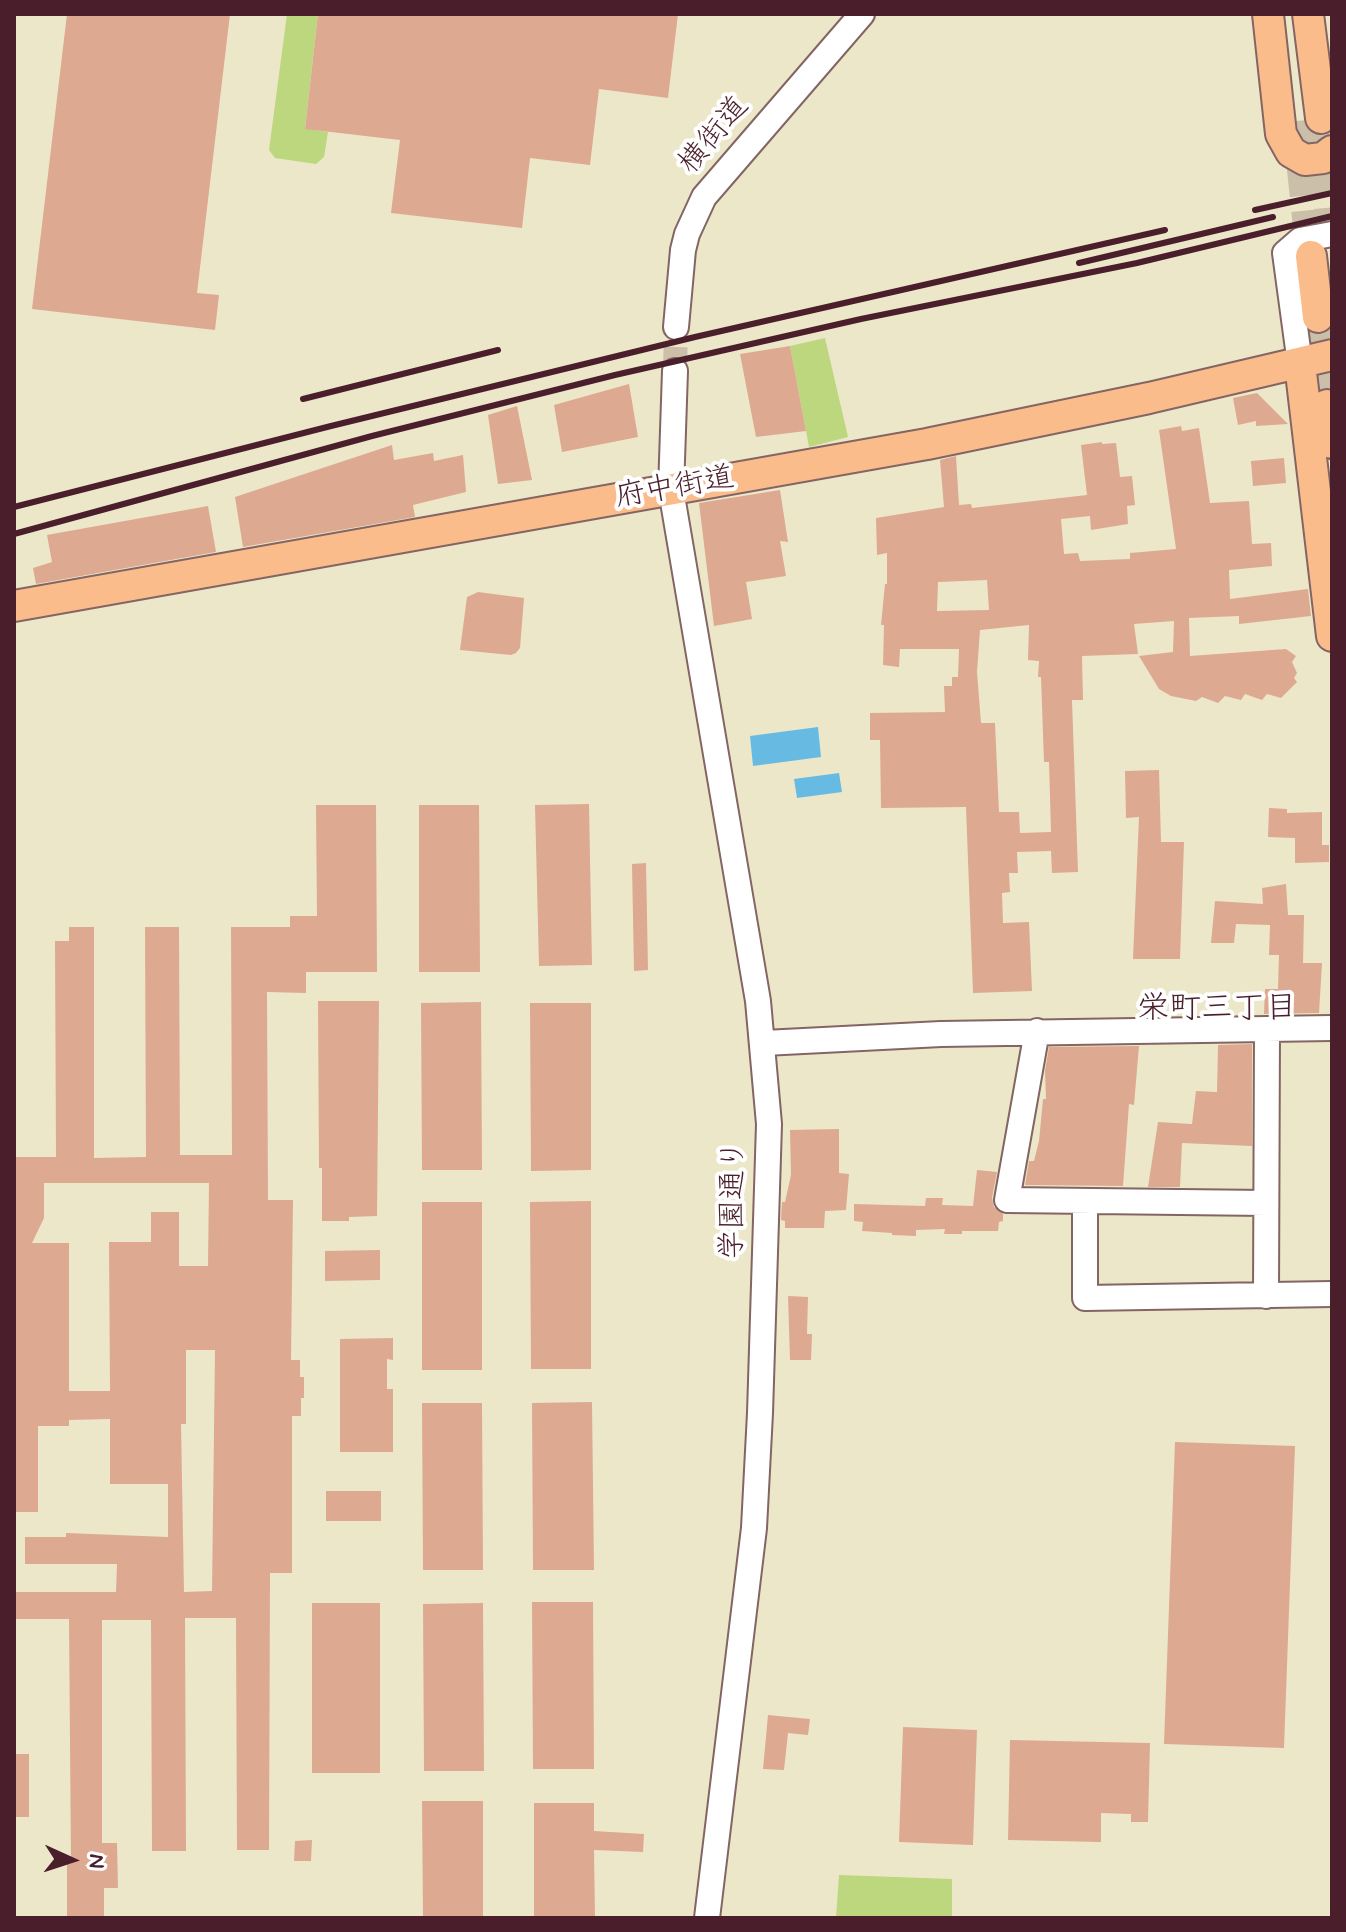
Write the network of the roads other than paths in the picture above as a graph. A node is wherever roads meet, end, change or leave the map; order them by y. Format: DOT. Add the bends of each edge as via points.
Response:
graph roads {
  1 [pos="862,14"];
  2 [pos="1268,14"];
  3 [pos="1287,14"];
  4 [pos="1308,14"];
  5 [pos="1328,14"];
  6 [pos="1332,57"];
  7 [pos="1332,151"];
  8 [pos="1332,234"];
  9 [pos="1311,256"];
  10 [pos="1318,317"];
  11 [pos="676,327"];
  12 [pos="1332,355"];
  13 [pos="1300,364"];
  14 [pos="675,371"];
  15 [pos="1327,405"];
  16 [pos="1332,443"];
  17 [pos="671,490"];
  18 [pos="14,606"];
  19 [pos="1332,636"];
  20 [pos="1332,1028"];
  21 [pos="1267,1030"];
  22 [pos="1037,1031"];
  23 [pos="764,1043"];
  24 [pos="1085,1203"];
  25 [pos="1266,1203"];
  26 [pos="1332,1294"];
  27 [pos="1266,1296"];
  28 [pos="707,1918"];
  1 -- 11 [label="street, 横街道" via="704,197 683,250"];
  2 -- 7 [label="main road" via="1281,134 1291,152 1305,160"];
  3 -- 4 [label="main road" via="1309,120"];
  5 -- 6 [label="main road"];
  8 -- 13 [label="street" via="1300,240 1285,253"];
  9 -- 10 [label="main road"];
  12 -- 13 [label="main road, 府中街道"];
  13 -- 17 [label="main road, 府中街道" via="927,444"];
  13 -- 19 [label="main road"];
  14 -- 17 [label="street"];
  15 -- 16 [label="main road"];
  17 -- 18 [label="main road, 府中街道"];
  17 -- 23 [label="street, 学園通り"];
  20 -- 21 [label="street"];
  21 -- 22 [label="street"];
  21 -- 25 [label="street"];
  22 -- 23 [label="street"];
  22 -- 24 [label="street" via="1007,1200"];
  23 -- 28 [label="street, 学園通り" via="770,1153 754,1528"];
  24 -- 25 [label="street"];
  24 -- 27 [label="street" via="1085,1298"];
  25 -- 27 [label="street"];
  26 -- 27 [label="street"];
}
